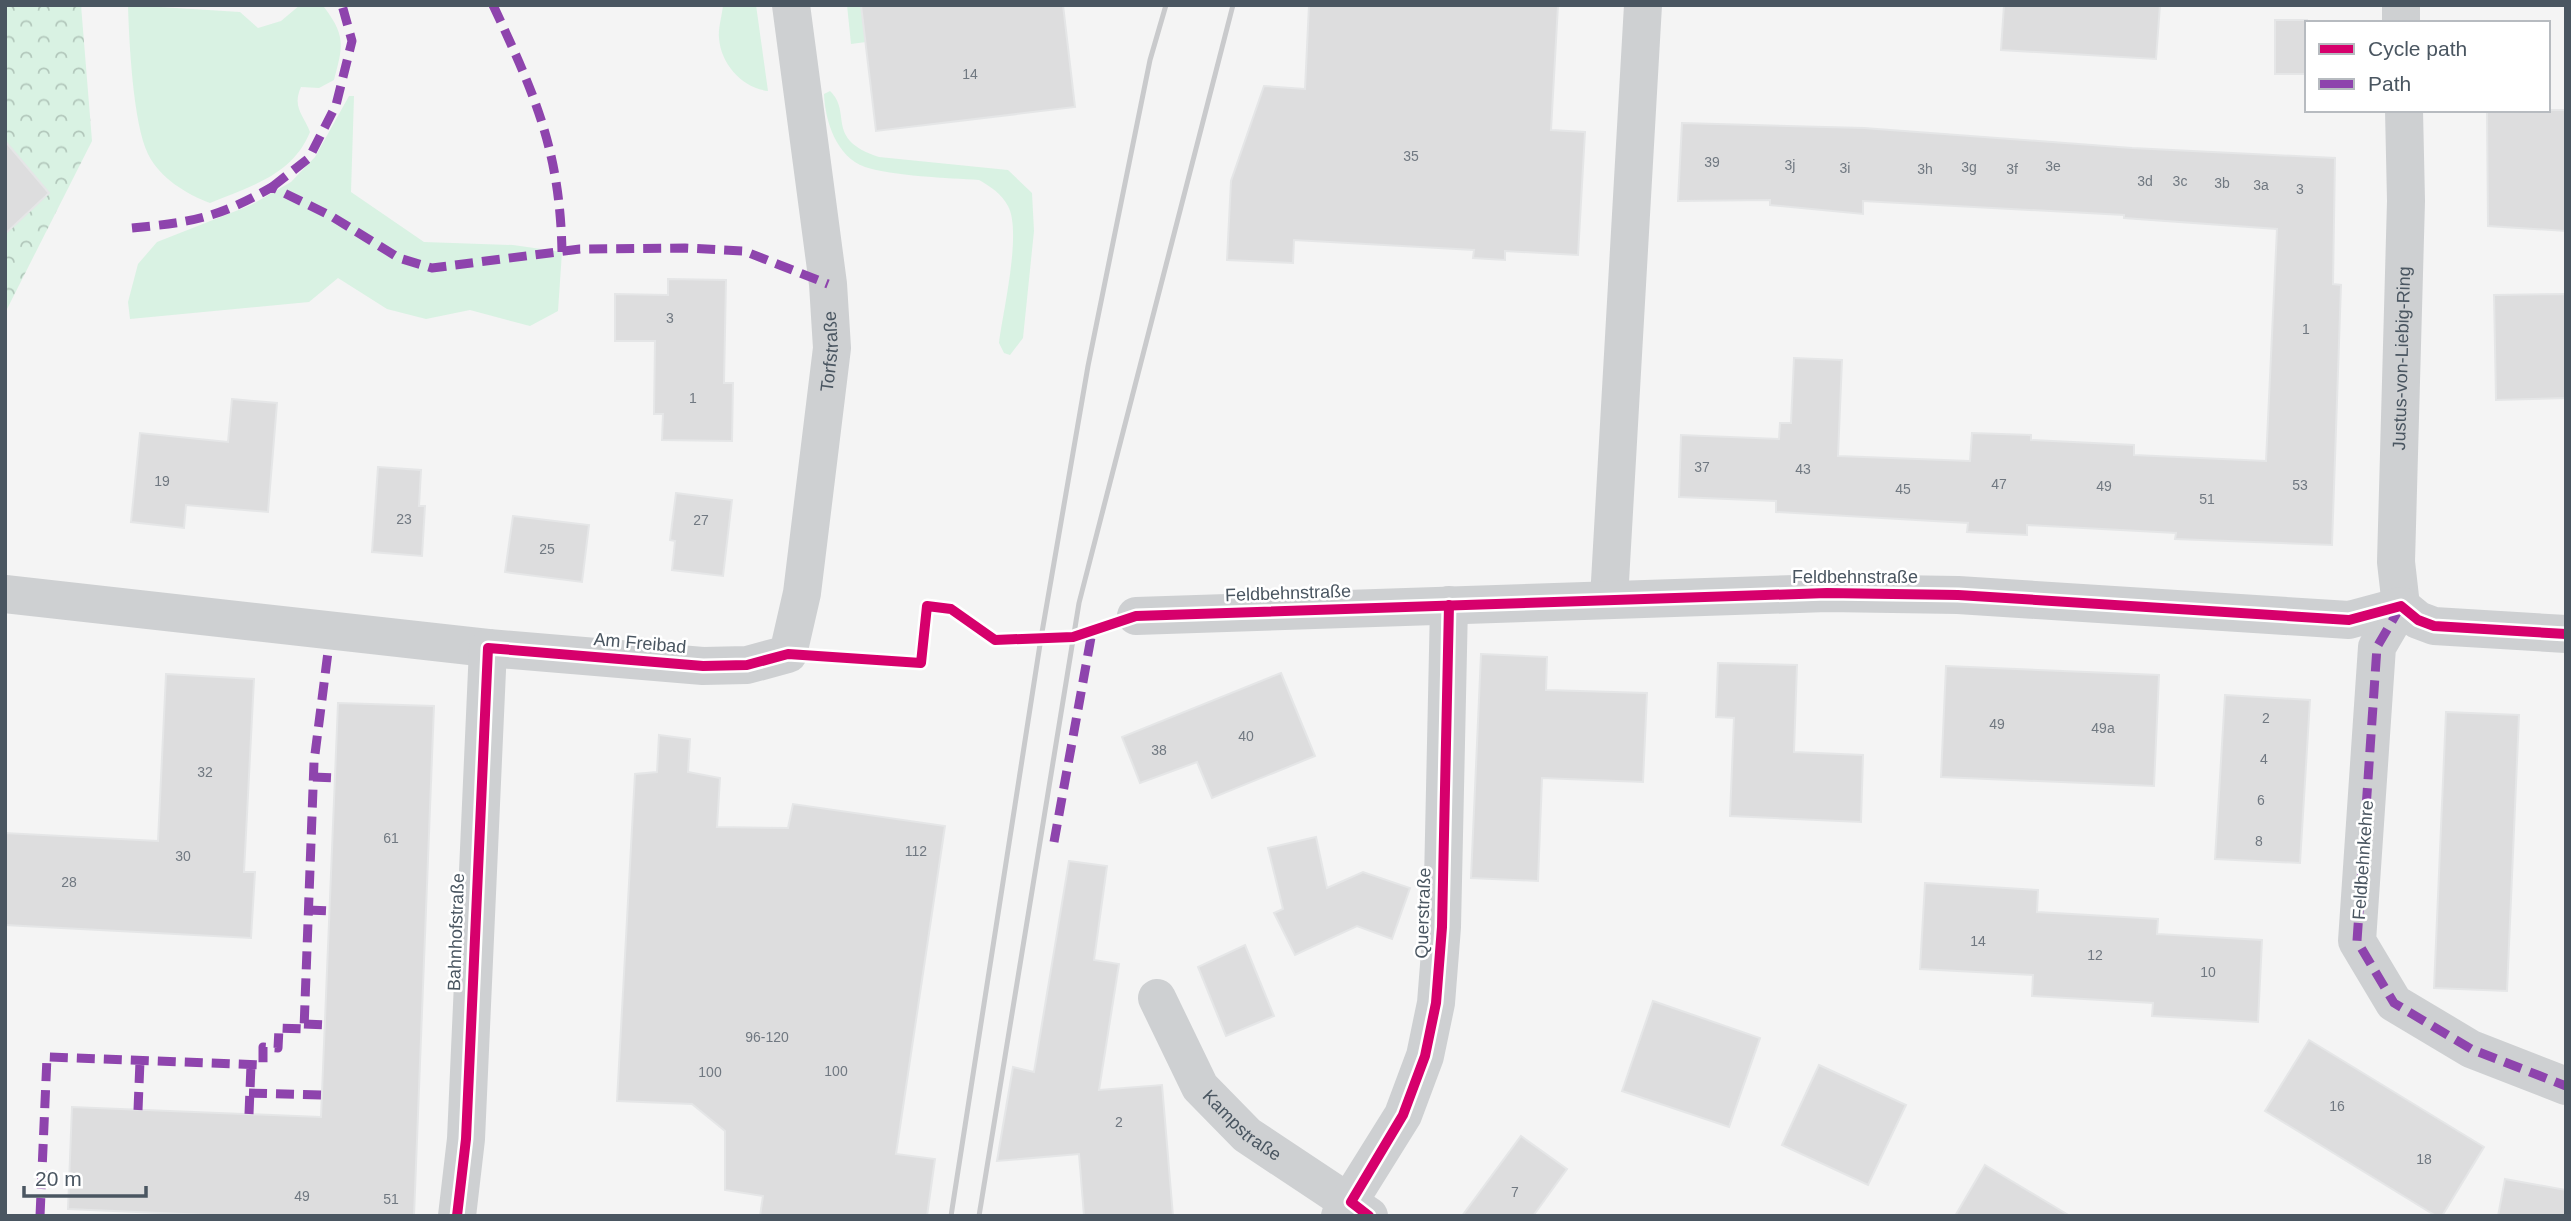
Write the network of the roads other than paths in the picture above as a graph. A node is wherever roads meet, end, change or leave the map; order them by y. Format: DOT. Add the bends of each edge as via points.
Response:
graph roads {
  1 [pos="791,5"];
  2 [pos="1643,5"];
  3 [pos="2404,112"];
  4 [pos="5,594"];
  5 [pos="1609,599"];
  6 [pos="1449,605"];
  7 [pos="2401,606"];
  8 [pos="1136,616"];
  9 [pos="2566,634"];
  10 [pos="488,648"];
  11 [pos="788,654"];
  12 [pos="1157,998"];
  13 [pos="2566,1086"];
  14 [pos="1353,1211"];
  15 [pos="457,1216"];
  1 -- 11 [label="street, Torfstraße" via="828,284 832,348 803,593"];
  2 -- 5 [label="street"];
  3 -- 7 [label="street, Justus-von-Liebig-Ring" via="2406,214 2396,562"];
  4 -- 10 [label="street, Am Freibad"];
  5 -- 6 [label="street, Feldbehnstraße"];
  5 -- 7 [label="street, Feldbehnstraße" via="1827,593 1958,595 2349,620"];
  6 -- 8 [label="street, Feldbehnstraße"];
  6 -- 14 [label="street, Querstraße" via="1442,927 1436,1003 1425,1056 1403,1115"];
  7 -- 9 [label="street" via="2434,626"];
  7 -- 13 [label="street, Feldbehnkehre" via="2377,647 2357,941 2394,1003 2471,1049"];
  10 -- 11 [label="street, Am Freibad" via="703,666 747,665"];
  10 -- 15 [label="street, Bahnhofstraße" via="466,1139"];
  12 -- 14 [label="street, Kampstraße" via="1200,1087 1247,1135"];
}
